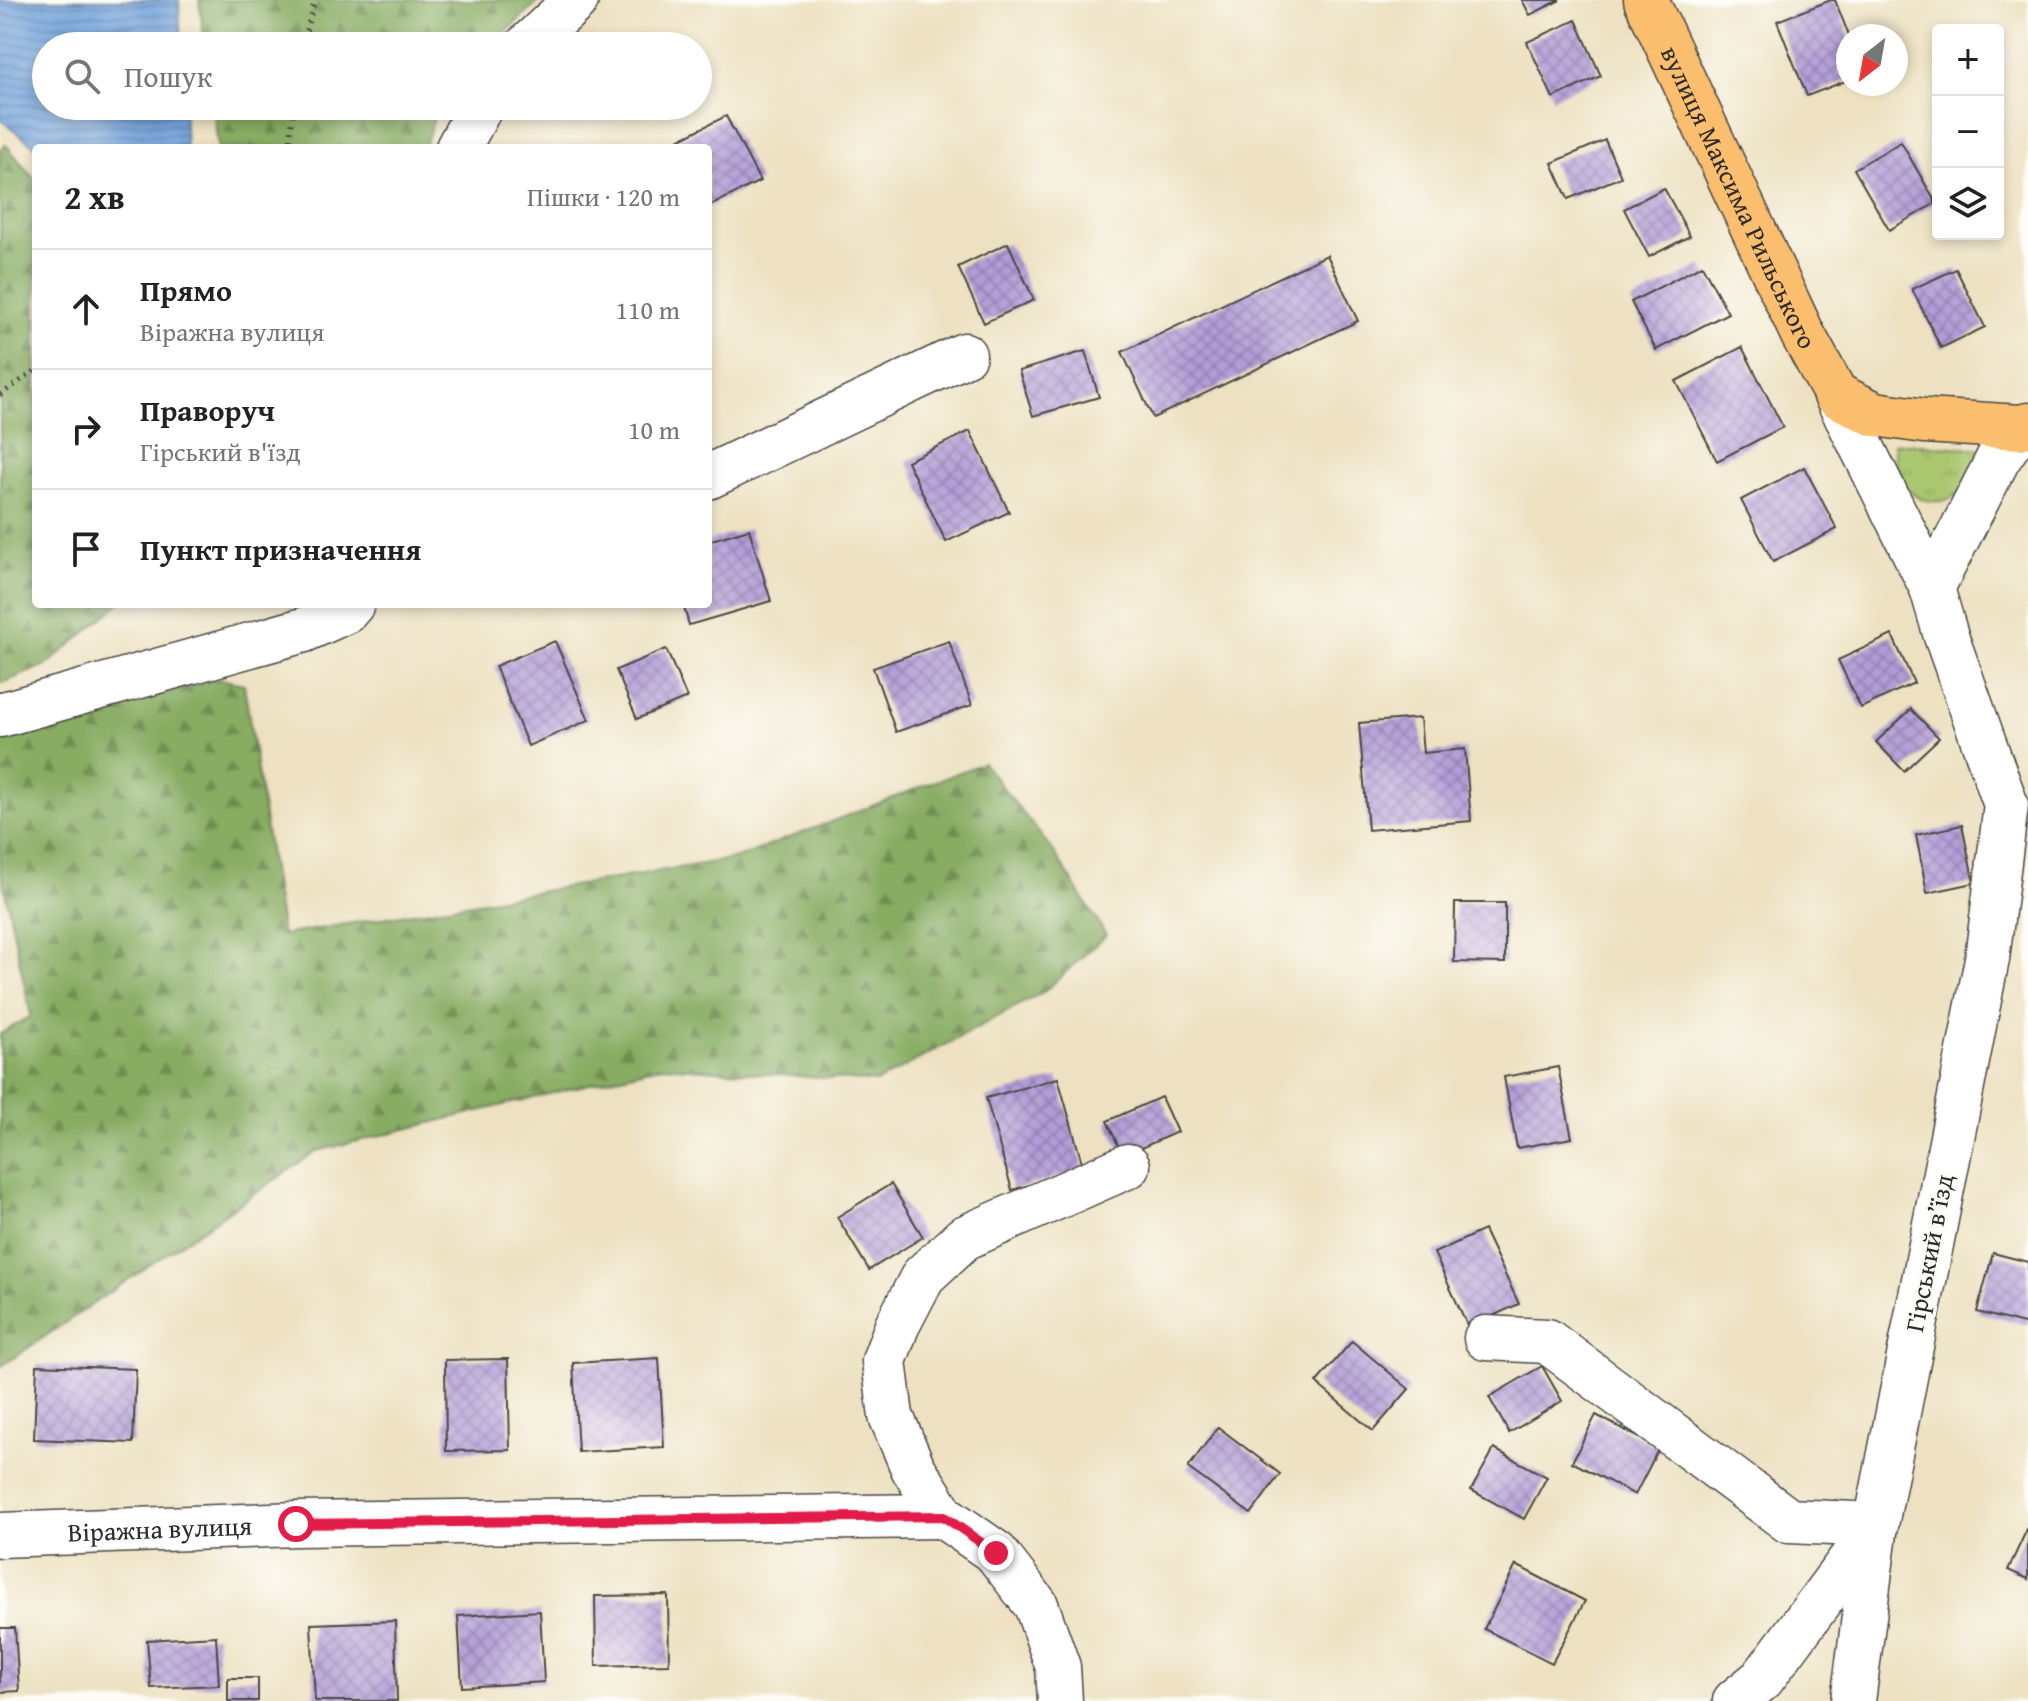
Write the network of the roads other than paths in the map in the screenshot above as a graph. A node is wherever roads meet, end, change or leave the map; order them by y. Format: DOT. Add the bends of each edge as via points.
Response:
graph roads {
  1 [pos="576,0"];
  2 [pos="1646,0"];
  3 [pos="542,32"];
  4 [pos="473,120"];
  5 [pos="460,144"];
  6 [pos="964,355"];
  7 [pos="1836,395"];
  8 [pos="2024,426"];
  9 [pos="712,475"];
  10 [pos="1932,588"];
  11 [pos="349,608"];
  12 [pos="0,715"];
  13 [pos="2017,813"];
  14 [pos="1128,1166"];
  15 [pos="1486,1338"];
  16 [pos="943,1516"];
  17 [pos="1876,1525"];
  18 [pos="0,1535"];
  19 [pos="1060,1701"];
  20 [pos="1735,1701"];
  21 [pos="1853,1701"];
  1 -- 3 [label="street"];
  2 -- 7 [label="main road, вулиця Максима Рильського"];
  4 -- 5 [label="street"];
  6 -- 9 [label="street"];
  7 -- 8 [label="main road" via="1875,414"];
  7 -- 10 [label="street, вулиця Максима Рильського"];
  8 -- 10 [label="street" via="1998,459"];
  10 -- 13 [label="street, вулиця Максима Рильського"];
  11 -- 12 [label="street" via="304,630"];
  13 -- 17 [label="street, Гірський в’їзд"];
  14 -- 16 [label="street" via="964,1238 923,1276 884,1361 891,1416 913,1468"];
  15 -- 17 [label="street" via="1547,1341 1789,1521"];
  16 -- 18 [label="street, Віражна вулиця" via="296,1524"];
  16 -- 19 [label="street" via="996,1553 1036,1605 1058,1667"];
  17 -- 20 [label="street" via="1762,1679"];
  17 -- 21 [label="street, Гірський в’їзд"];
}
